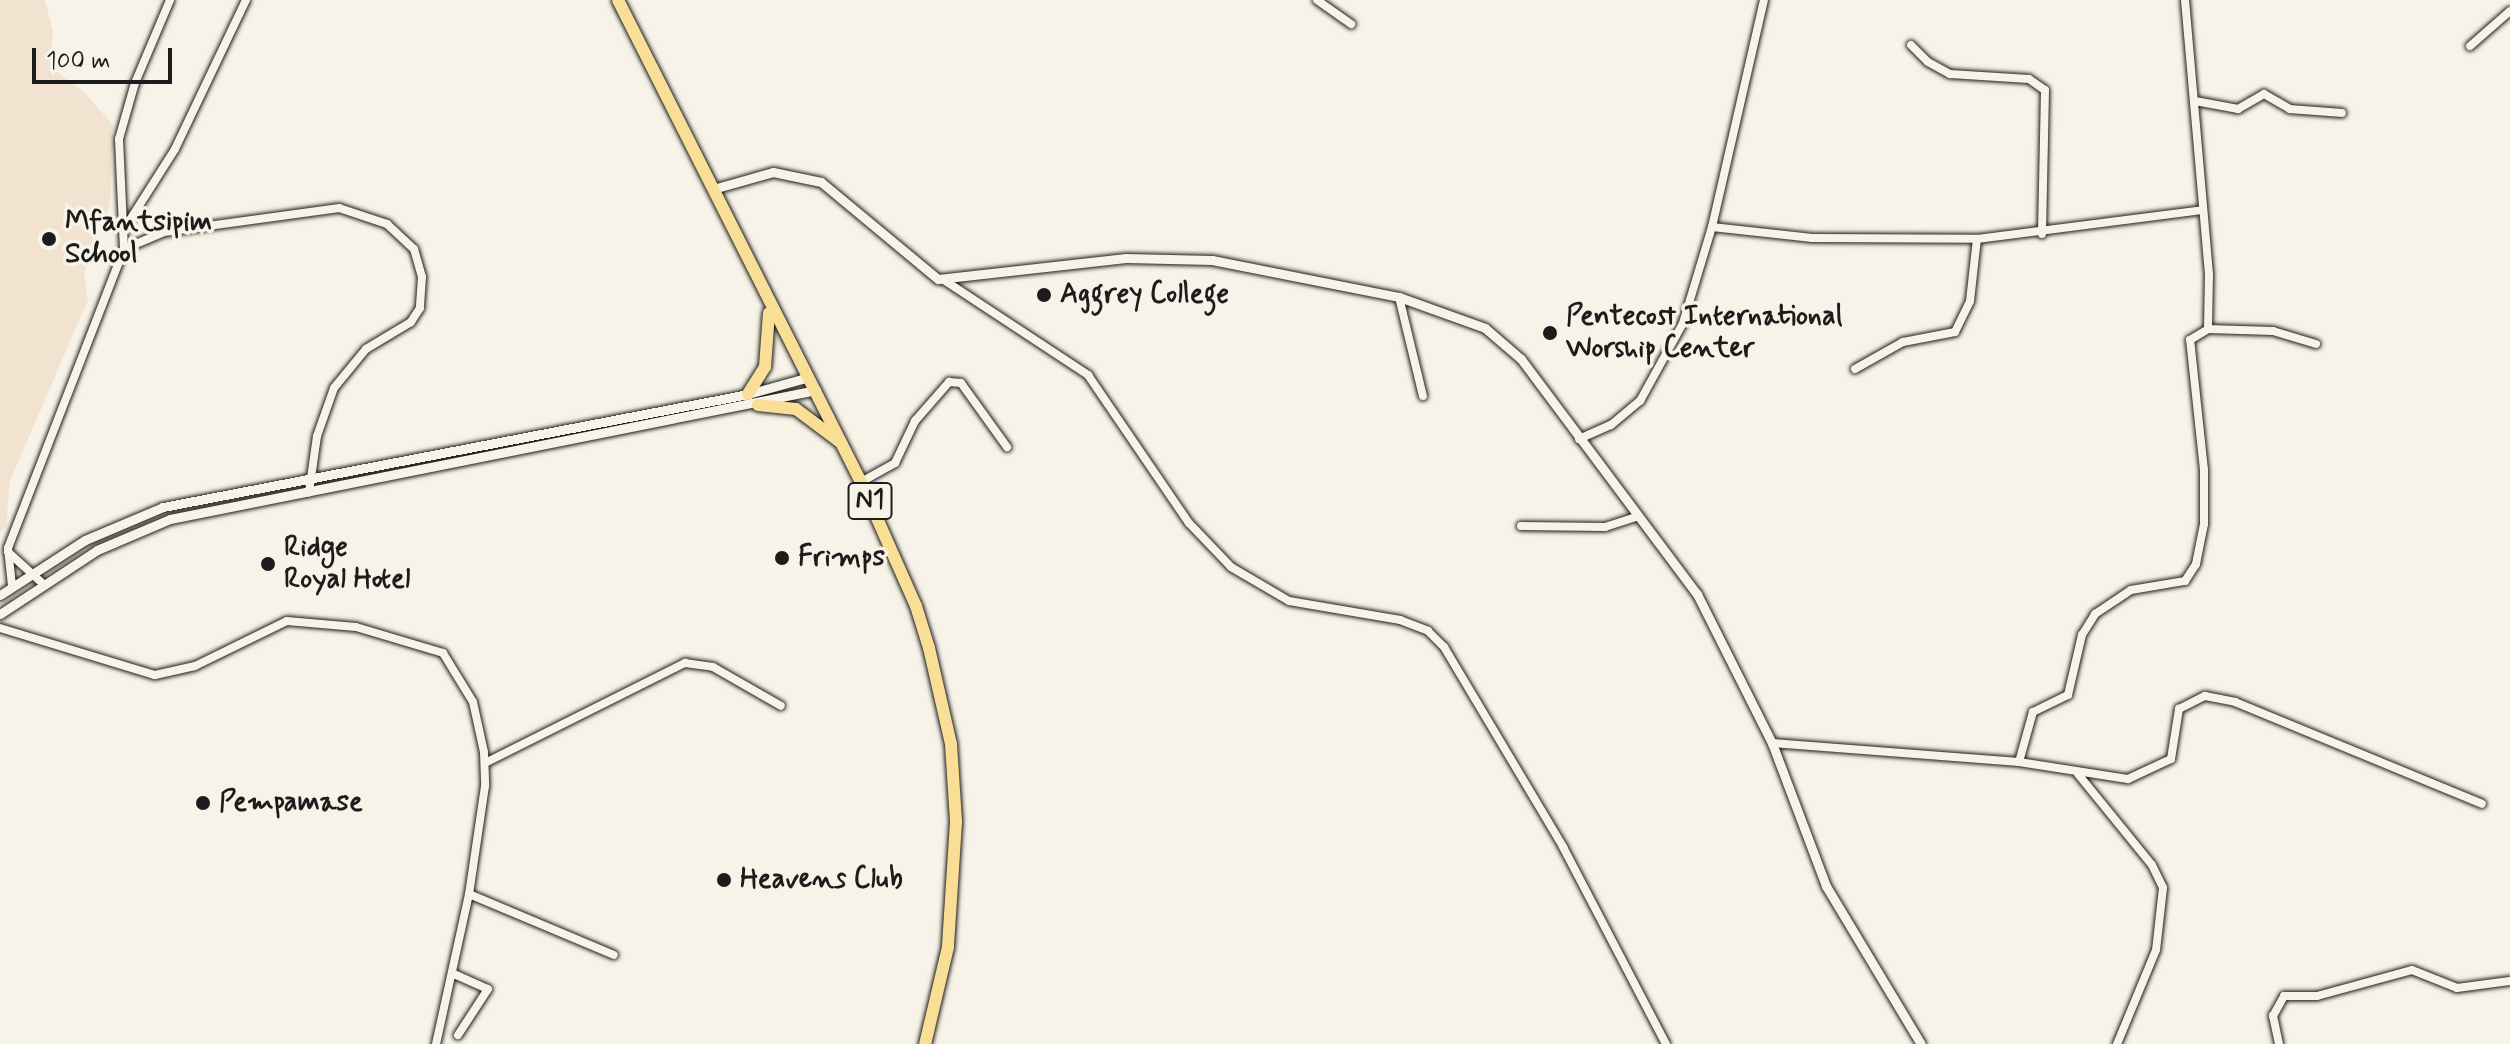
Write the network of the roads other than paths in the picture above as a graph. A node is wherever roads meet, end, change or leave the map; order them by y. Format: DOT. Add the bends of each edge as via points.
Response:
graph roads {
  1 [pos="170,0"];
  2 [pos="246,0"];
  3 [pos="618,0"];
  4 [pos="1317,0"];
  5 [pos="1764,0"];
  6 [pos="2185,0"];
  7 [pos="2510,11"];
  8 [pos="1351,24"];
  9 [pos="1911,45"];
  10 [pos="2470,46"];
  11 [pos="2195,101"];
  12 [pos="2342,113"];
  13 [pos="713,189"];
  14 [pos="2202,210"];
  15 [pos="1712,227"];
  16 [pos="123,231"];
  17 [pos="2042,234"];
  18 [pos="1977,239"];
  19 [pos="124,249"];
  20 [pos="944,280"];
  21 [pos="1399,297"];
  22 [pos="768,302"];
  23 [pos="2208,329"];
  24 [pos="2316,344"];
  25 [pos="1855,369"];
  26 [pos="809,377"];
  27 [pos="816,390"];
  28 [pos="748,394"];
  29 [pos="1423,396"];
  30 [pos="758,405"];
  31 [pos="1579,439"];
  32 [pos="840,442"];
  33 [pos="1007,447"];
  34 [pos="309,478"];
  35 [pos="861,482"];
  36 [pos="309,492"];
  37 [pos="1638,516"];
  38 [pos="1521,526"];
  39 [pos="8,552"];
  40 [pos="32,572"];
  41 [pos="41,582"];
  42 [pos="12,586"];
  43 [pos="0,595"];
  44 [pos="0,614"];
  45 [pos="0,628"];
  46 [pos="781,706"];
  47 [pos="1772,743"];
  48 [pos="2019,762"];
  49 [pos="485,763"];
  50 [pos="2078,774"];
  51 [pos="2482,804"];
  52 [pos="469,894"];
  53 [pos="614,955"];
  54 [pos="454,974"];
  55 [pos="2510,981"];
  56 [pos="458,1035"];
  57 [pos="436,1044"];
  58 [pos="925,1044"];
  59 [pos="1666,1044"];
  60 [pos="1921,1044"];
  61 [pos="2117,1044"];
  62 [pos="2279,1044"];
  1 -- 16 [label="street" via="135,83 119,139"];
  2 -- 16 [label="street" via="175,149"];
  3 -- 13 [label="highway, N1"];
  4 -- 8 [label="street"];
  5 -- 15 [label="street"];
  6 -- 11 [label="street"];
  7 -- 10 [label="street"];
  9 -- 17 [label="street" via="1950,74 2029,79 2045,90"];
  11 -- 12 [label="street" via="2238,109 2264,94 2290,109"];
  11 -- 14 [label="street"];
  13 -- 20 [label="street" via="773,172 821,182"];
  13 -- 22 [label="highway, N1"];
  14 -- 17 [label="street"];
  14 -- 23 [label="street"];
  15 -- 18 [label="street" via="1812,238"];
  15 -- 31 [label="street" via="1683,323 1658,374 1621,419"];
  16 -- 19 [label="street"];
  17 -- 18 [label="street"];
  18 -- 25 [label="street" via="1970,301 1955,332 1903,342"];
  19 -- 34 [label="street" via="164,232 339,208 369,215 403,235 422,277 420,308 411,322 366,349 334,388"];
  19 -- 39 [label="street"];
  20 -- 21 [label="street" via="1111,260 1174,259 1229,263"];
  20 -- 59 [label="street" via="1088,375 1189,523 1231,567 1297,605 1400,620 1428,631 1444,647 1563,847"];
  21 -- 29 [label="street"];
  21 -- 31 [label="street" via="1485,328 1521,359"];
  22 -- 26 [label="highway, N1"];
  22 -- 28 [label="highway" via="770,346 759,380"];
  23 -- 24 [label="street" via="2273,331"];
  23 -- 48 [label="street" via="2187,346 2198,385 2204,470 2204,524 2192,574 2174,584 2122,594 2095,614 2082,635 2068,695 2033,712"];
  26 -- 27 [label="highway, N1"];
  26 -- 28 [label="street"];
  27 -- 30 [label="street"];
  27 -- 32 [label="highway, N1"];
  28 -- 34 [label="street"];
  30 -- 32 [label="highway" via="796,409"];
  30 -- 36 [label="street"];
  31 -- 37 [label="street"];
  32 -- 35 [label="highway, N1"];
  33 -- 35 [label="street" via="961,383 949,382 915,421 895,463"];
  34 -- 36 [label="street"];
  34 -- 40 [label="street" via="155,509 85,540"];
  35 -- 58 [label="highway, N1" via="916,606 951,744 956,822 953,909"];
  36 -- 41 [label="street" via="159,523"];
  37 -- 38 [label="street" via="1605,527"];
  37 -- 47 [label="street" via="1710,616"];
  39 -- 40 [label="street"];
  39 -- 42 [label="street"];
  40 -- 41 [label="street"];
  40 -- 42 [label="street"];
  41 -- 44 [label="street"];
  42 -- 43 [label="street"];
  45 -- 49 [label="street" via="155,675 195,666 287,621 342,625 412,641 437,648 459,672 473,702"];
  46 -- 49 [label="street" via="713,667 685,663"];
  47 -- 48 [label="street"];
  47 -- 60 [label="street" via="1826,886"];
  48 -- 50 [label="street"];
  49 -- 52 [label="street"];
  50 -- 51 [label="street" via="2128,779 2165,764 2174,753 2179,709 2205,696 2235,702"];
  50 -- 61 [label="street" via="2152,865 2163,888 2159,939"];
  52 -- 53 [label="street"];
  52 -- 54 [label="street"];
  54 -- 56 [label="street" via="488,989"];
  54 -- 57 [label="street"];
  55 -- 62 [label="street" via="2457,988 2412,970 2317,996 2284,996 2273,1016"];
}
